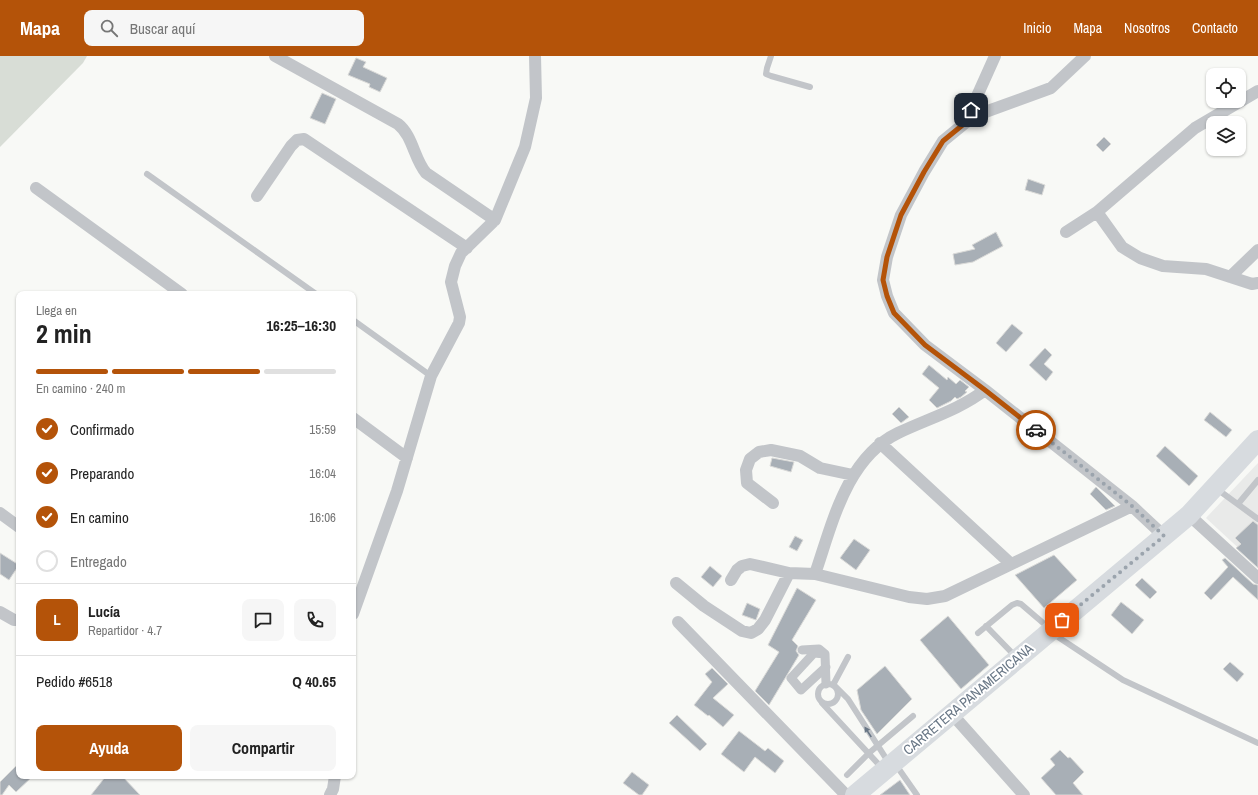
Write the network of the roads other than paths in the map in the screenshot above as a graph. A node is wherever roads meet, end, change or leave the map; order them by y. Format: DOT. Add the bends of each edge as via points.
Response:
graph roads {
  1 [pos="275,56"];
  2 [pos="771,56"];
  3 [pos="995,56"];
  4 [pos="1085,56"];
  5 [pos="534,57"];
  6 [pos="810,87"];
  7 [pos="1258,91"];
  8 [pos="965,123"];
  9 [pos="147,174"];
  10 [pos="36,188"];
  11 [pos="257,196"];
  12 [pos="1097,212"];
  13 [pos="495,220"];
  14 [pos="1066,232"];
  15 [pos="467,248"];
  16 [pos="1258,250"];
  17 [pos="1230,277"];
  18 [pos="1258,283"];
  19 [pos="178,291"];
  20 [pos="312,291"];
  21 [pos="356,322"];
  22 [pos="431,376"];
  23 [pos="985,390"];
  24 [pos="356,420"];
  25 [pos="1258,440"];
  26 [pos="880,443"];
  27 [pos="407,458"];
  28 [pos="853,475"];
  29 [pos="1258,480"];
  30 [pos="1214,487"];
  31 [pos="773,503"];
  32 [pos="1238,504"];
  33 [pos="1132,506"];
  34 [pos="0,513"];
  35 [pos="1189,515"];
  36 [pos="1258,519"];
  37 [pos="16,525"];
  38 [pos="1164,536"];
  39 [pos="1011,564"];
  40 [pos="789,573"];
  41 [pos="815,574"];
  42 [pos="1258,578"];
  43 [pos="731,580"];
  44 [pos="676,583"];
  45 [pos="356,605"];
  46 [pos="0,612"];
  47 [pos="16,620"];
  48 [pos="678,622"];
  49 [pos="986,626"];
  50 [pos="1050,630"];
  51 [pos="978,633"];
  52 [pos="802,650"];
  53 [pos="826,654"];
  54 [pos="848,656"];
  55 [pos="1017,658"];
  56 [pos="826,667"];
  57 [pos="831,685"];
  58 [pos="822,703"];
  59 [pos="952,714"];
  60 [pos="913,716"];
  61 [pos="1258,743"];
  62 [pos="878,746"];
  63 [pos="869,753"];
  64 [pos="889,765"];
  65 [pos="847,775"];
  66 [pos="333,779"];
  67 [pos="859,793"];
  68 [pos="330,795"];
  69 [pos="917,795"];
  70 [pos="1024,795"];
  1 -- 13 [label="street" via="398,124 407,134 426,173"];
  2 -- 6 [label="lane" via="766,74"];
  3 -- 8 [label="street"];
  4 -- 8 [label="street" via="1051,88 988,111"];
  5 -- 13 [label="street" via="536,98 525,147"];
  7 -- 12 [label="street" via="1195,128"];
  8 -- 23 [label="street" via="943,141 901,215 887,257 883,280 894,313 925,345"];
  9 -- 20 [label="lane"];
  10 -- 19 [label="street"];
  11 -- 15 [label="street" via="291,146 297,140 304,139"];
  12 -- 14 [label="street"];
  12 -- 17 [label="street" via="1122,247 1140,258 1163,266 1206,269"];
  13 -- 15 [label="street"];
  15 -- 22 [label="street" via="454,266 451,282 460,317 459,323"];
  16 -- 17 [label="street"];
  17 -- 18 [label="street" via="1252,284"];
  21 -- 22 [label="lane"];
  22 -- 27 [label="street"];
  23 -- 26 [label="street" via="972,400"];
  23 -- 33 [label="street"];
  24 -- 27 [label="street"];
  25 -- 30 [label="highway, CARRETERA PANAMERICANA"];
  26 -- 28 [label="street"];
  26 -- 39 [label="street"];
  27 -- 45 [label="street"];
  28 -- 31 [label="street" via="820,468 800,456 785,452 759,452 750,459 746,470 747,483"];
  28 -- 41 [label="street" via="844,491"];
  29 -- 32 [label="lane"];
  30 -- 32 [label="lane"];
  30 -- 35 [label="highway, CARRETERA PANAMERICANA"];
  32 -- 36 [label="lane"];
  33 -- 38 [label="street"];
  33 -- 39 [label="street"];
  34 -- 37 [label="street"];
  35 -- 38 [label="highway, CARRETERA PANAMERICANA"];
  35 -- 42 [label="street"];
  38 -- 50 [label="highway, CARRETERA PANAMERICANA"];
  39 -- 41 [label="street" via="945,596 927,599"];
  40 -- 41 [label="street"];
  40 -- 43 [label="street" via="750,564 737,570"];
  40 -- 44 [label="street" via="765,620 758,630 751,633 742,631 704,606"];
  46 -- 47 [label="street"];
  48 -- 67 [label="street"];
  49 -- 50 [label="lane" via="1017,603"];
  49 -- 51 [label="lane"];
  49 -- 55 [label="lane"];
  50 -- 55 [label="highway, CARRETERA PANAMERICANA"];
  50 -- 61 [label="lane" via="1123,680"];
  52 -- 53 [label="street" via="819,649"];
  53 -- 56 [label="street"];
  53 -- 56 [label="street" via="814,653 791,678 801,690"];
  54 -- 57 [label="lane"];
  55 -- 59 [label="highway, CARRETERA PANAMERICANA"];
  56 -- 57 [label="street"];
  57 -- 58 [label="lane" via="820,687 818,690 818,697"];
  57 -- 58 [label="lane" via="838,693 838,697 835,702 828,705"];
  62 -- 57 [label="lane, one-way" via="848,699"];
  58 -- 63 [label="lane"];
  59 -- 64 [label="highway, CARRETERA PANAMERICANA"];
  59 -- 70 [label="street"];
  60 -- 62 [label="lane"];
  62 -- 63 [label="lane"];
  62 -- 64 [label="lane"];
  63 -- 64 [label="lane"];
  63 -- 65 [label="lane"];
  64 -- 67 [label="highway, CARRETERA PANAMERICANA"];
  64 -- 69 [label="lane"];
  66 -- 68 [label="street" via="334,789"];
}
